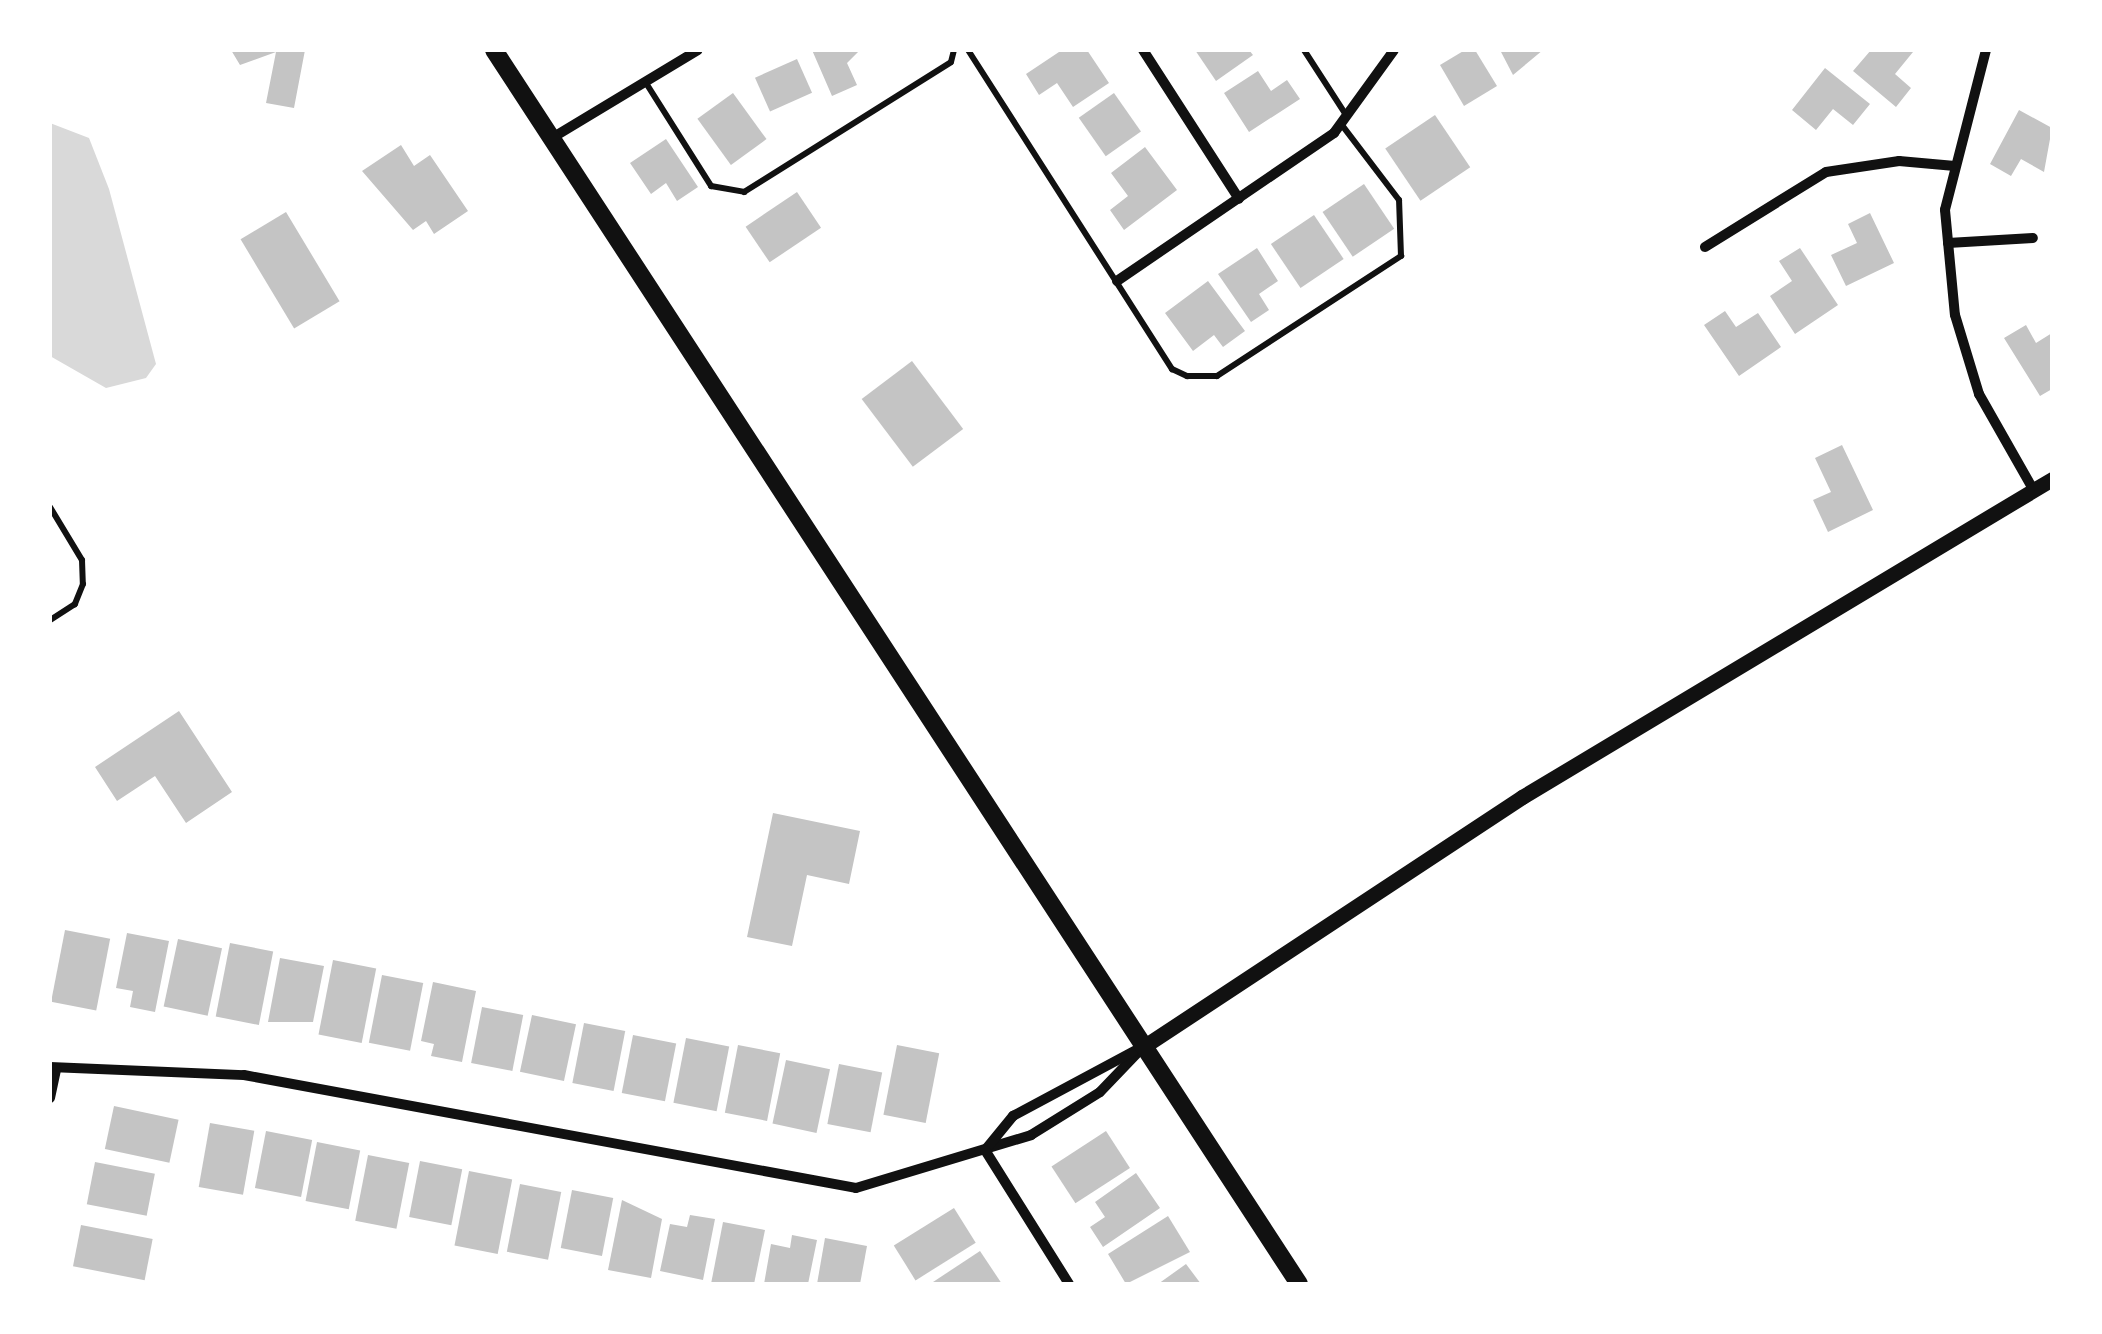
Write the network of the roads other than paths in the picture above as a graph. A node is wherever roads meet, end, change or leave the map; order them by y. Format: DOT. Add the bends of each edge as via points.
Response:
graph roads {
  1 [pos="494,50"];
  2 [pos="698,50"];
  3 [pos="954,50"];
  4 [pos="968,50"];
  5 [pos="1143,50"];
  6 [pos="1304,50"];
  7 [pos="1394,50"];
  8 [pos="1986,50"];
  9 [pos="646,82"];
  10 [pos="1344,120"];
  11 [pos="552,138"];
  12 [pos="1955,166"];
  13 [pos="1239,199"];
  14 [pos="2033,238"];
  15 [pos="1948,244"];
  16 [pos="1706,247"];
  17 [pos="1117,281"];
  18 [pos="2052,479"];
  19 [pos="2034,490"];
  20 [pos="50,507"];
  21 [pos="50,620"];
  22 [pos="1144,1047"];
  23 [pos="53,1068"];
  24 [pos="50,1098"];
  25 [pos="985,1150"];
  26 [pos="1069,1284"];
  27 [pos="1299,1284"];
  1 -- 11 [label="main road"];
  2 -- 9 [label="street"];
  3 -- 9 [label="lane" via="950,62 744,192 710,186"];
  4 -- 17 [label="lane"];
  5 -- 13 [label="street"];
  6 -- 10 [label="lane"];
  7 -- 10 [label="street"];
  8 -- 12 [label="street"];
  9 -- 11 [label="street"];
  10 -- 13 [label="street"];
  10 -- 17 [label="lane" via="1399,200 1401,256 1218,376 1172,368"];
  11 -- 22 [label="main road"];
  12 -- 15 [label="street"];
  12 -- 16 [label="street" via="1899,161 1826,172"];
  13 -- 17 [label="street"];
  14 -- 15 [label="street"];
  15 -- 19 [label="street" via="1955,315 1978,394"];
  18 -- 19 [label="street"];
  19 -- 22 [label="street" via="1522,798"];
  20 -- 21 [label="lane" via="82,560 84,584 75,604"];
  22 -- 25 [label="street" via="1014,1116"];
  22 -- 25 [label="street" via="1100,1092 1031,1135"];
  22 -- 27 [label="main road"];
  23 -- 24 [label="street"];
  23 -- 25 [label="street" via="244,1075 448,1106 826,1186 879,1183"];
  25 -- 26 [label="street"];
}
